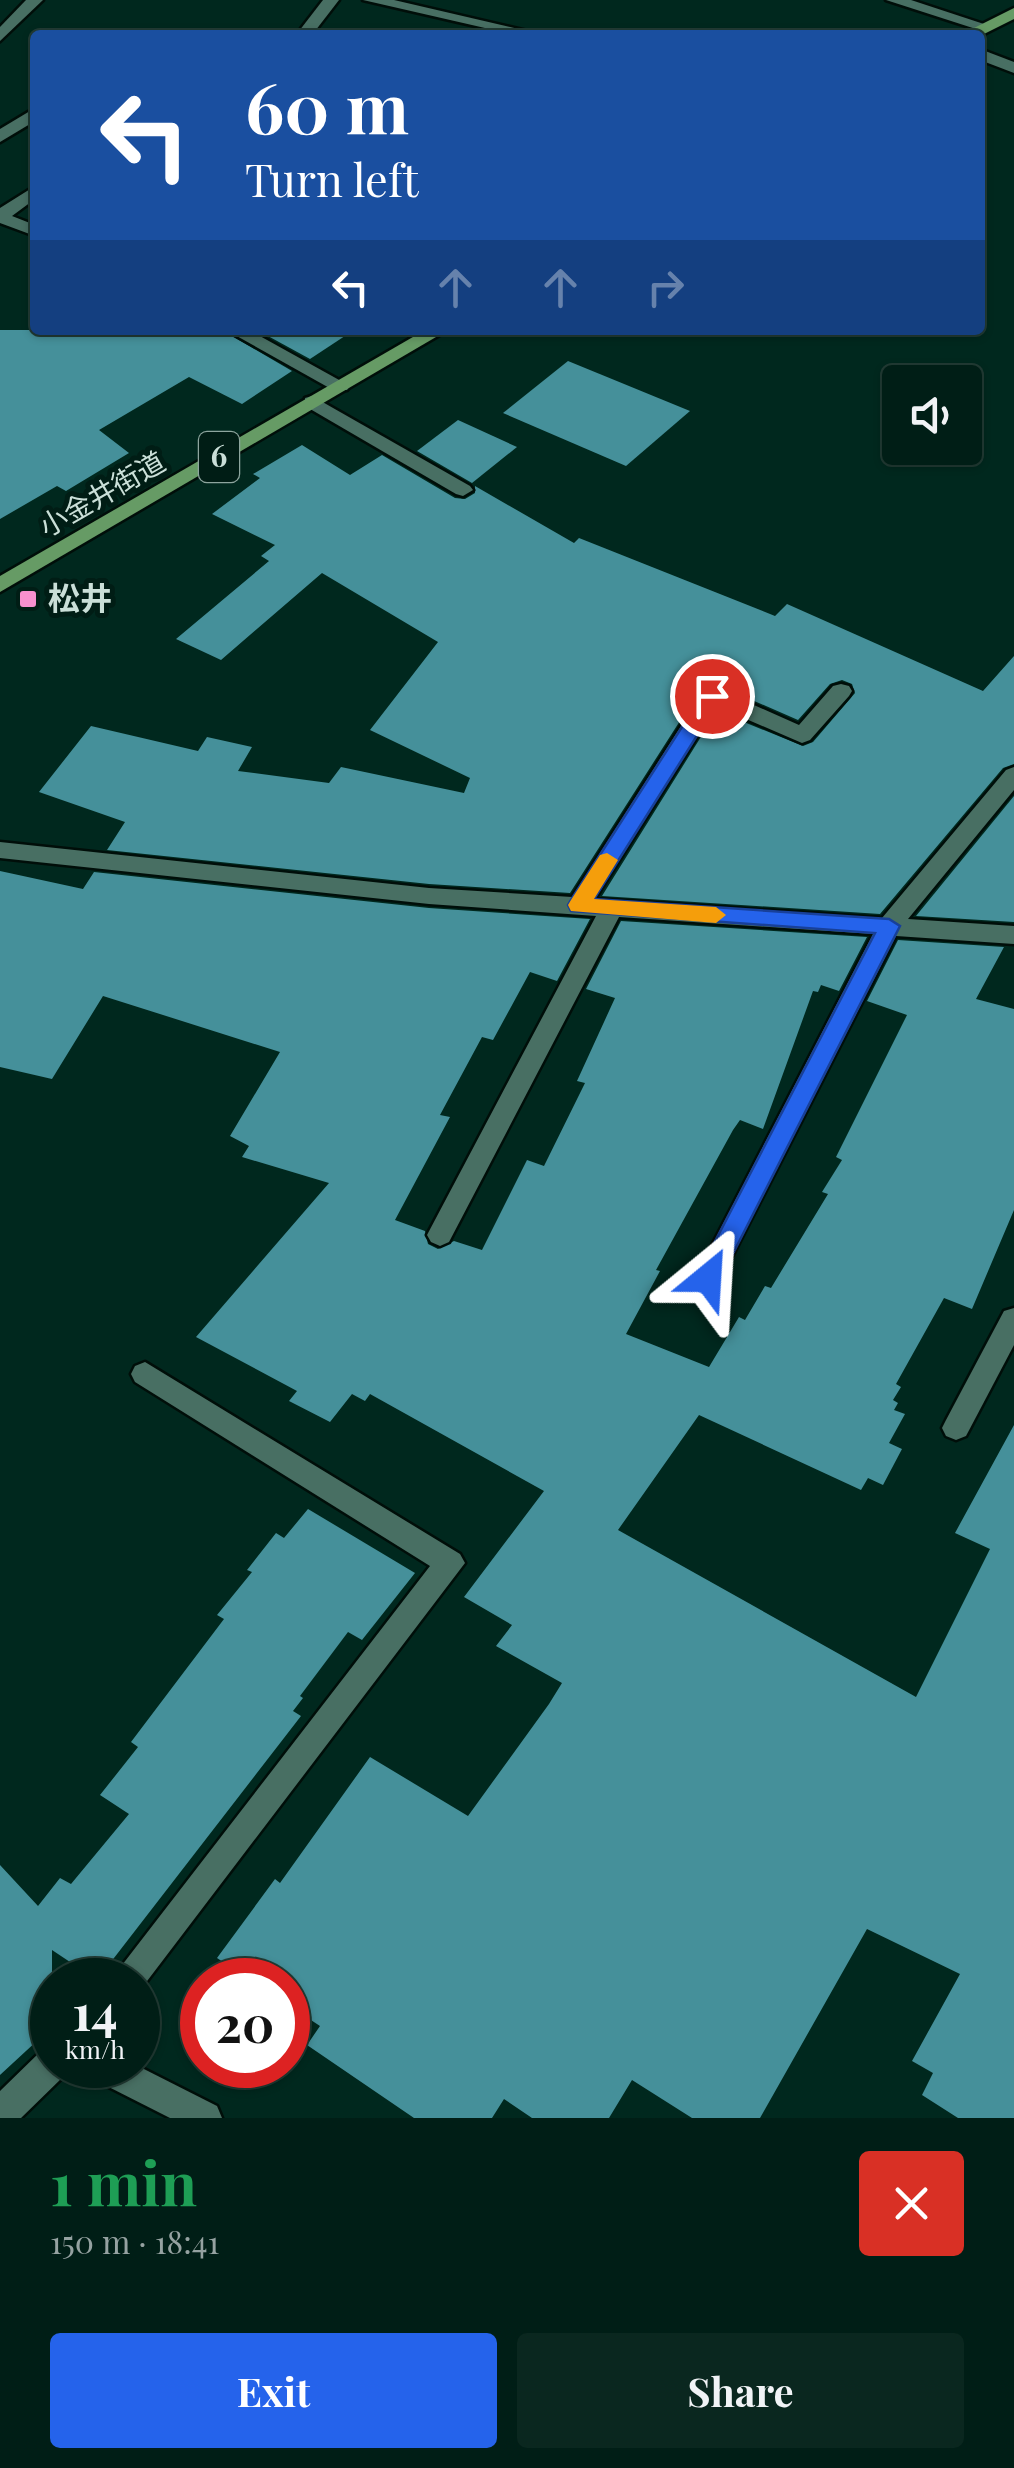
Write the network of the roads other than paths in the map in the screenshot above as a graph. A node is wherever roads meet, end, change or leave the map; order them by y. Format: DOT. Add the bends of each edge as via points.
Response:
graph roads {
  1 [pos="36,0"];
  2 [pos="331,0"];
  3 [pos="371,0"];
  4 [pos="894,0"];
  5 [pos="1014,13"];
  6 [pos="984,27"];
  7 [pos="313,30"];
  8 [pos="514,30"];
  9 [pos="978,30"];
  10 [pos="0,36"];
  11 [pos="985,56"];
  12 [pos="1014,68"];
  13 [pos="30,116"];
  14 [pos="0,138"];
  15 [pos="30,195"];
  16 [pos="0,216"];
  17 [pos="30,229"];
  18 [pos="244,335"];
  19 [pos="430,335"];
  20 [pos="340,386"];
  21 [pos="312,402"];
  22 [pos="464,490"];
  23 [pos="2,582"];
  24 [pos="840,691"];
  25 [pos="1014,775"];
  26 [pos="0,850"];
  27 [pos="578,905"];
  28 [pos="612,908"];
  29 [pos="889,926"];
  30 [pos="1014,934"];
  31 [pos="440,1235"];
  32 [pos="708,1278"];
  33 [pos="1014,1319"];
  34 [pos="145,1374"];
  35 [pos="956,1428"];
  36 [pos="148,1958"];
  37 [pos="30,2086"];
  38 [pos="146,2088"];
  39 [pos="0,2115"];
  40 [pos="205,2118"];
  1 -- 10 [label="street"];
  2 -- 7 [label="street"];
  3 -- 8 [label="street"];
  4 -- 6 [label="street"];
  5 -- 6 [label="main road"];
  6 -- 9 [label="main road"];
  11 -- 12 [label="street"];
  13 -- 14 [label="street"];
  15 -- 16 [label="street"];
  16 -- 17 [label="street"];
  18 -- 20 [label="street"];
  19 -- 20 [label="main road, 小金井街道 / 6"];
  20 -- 21 [label="main road, 小金井街道 / 6"];
  21 -- 22 [label="street"];
  21 -- 23 [label="main road, 小金井街道 / 6"];
  24 -- 27 [label="street" via="802,735 712,696"];
  25 -- 29 [label="street"];
  26 -- 27 [label="street" via="429,896"];
  27 -- 28 [label="street"];
  28 -- 29 [label="street"];
  28 -- 31 [label="street"];
  29 -- 30 [label="street"];
  29 -- 32 [label="street"];
  33 -- 35 [label="street"];
  34 -- 36 [label="street" via="450,1563"];
  37 -- 39 [label="street"];
  38 -- 40 [label="street"];
}
